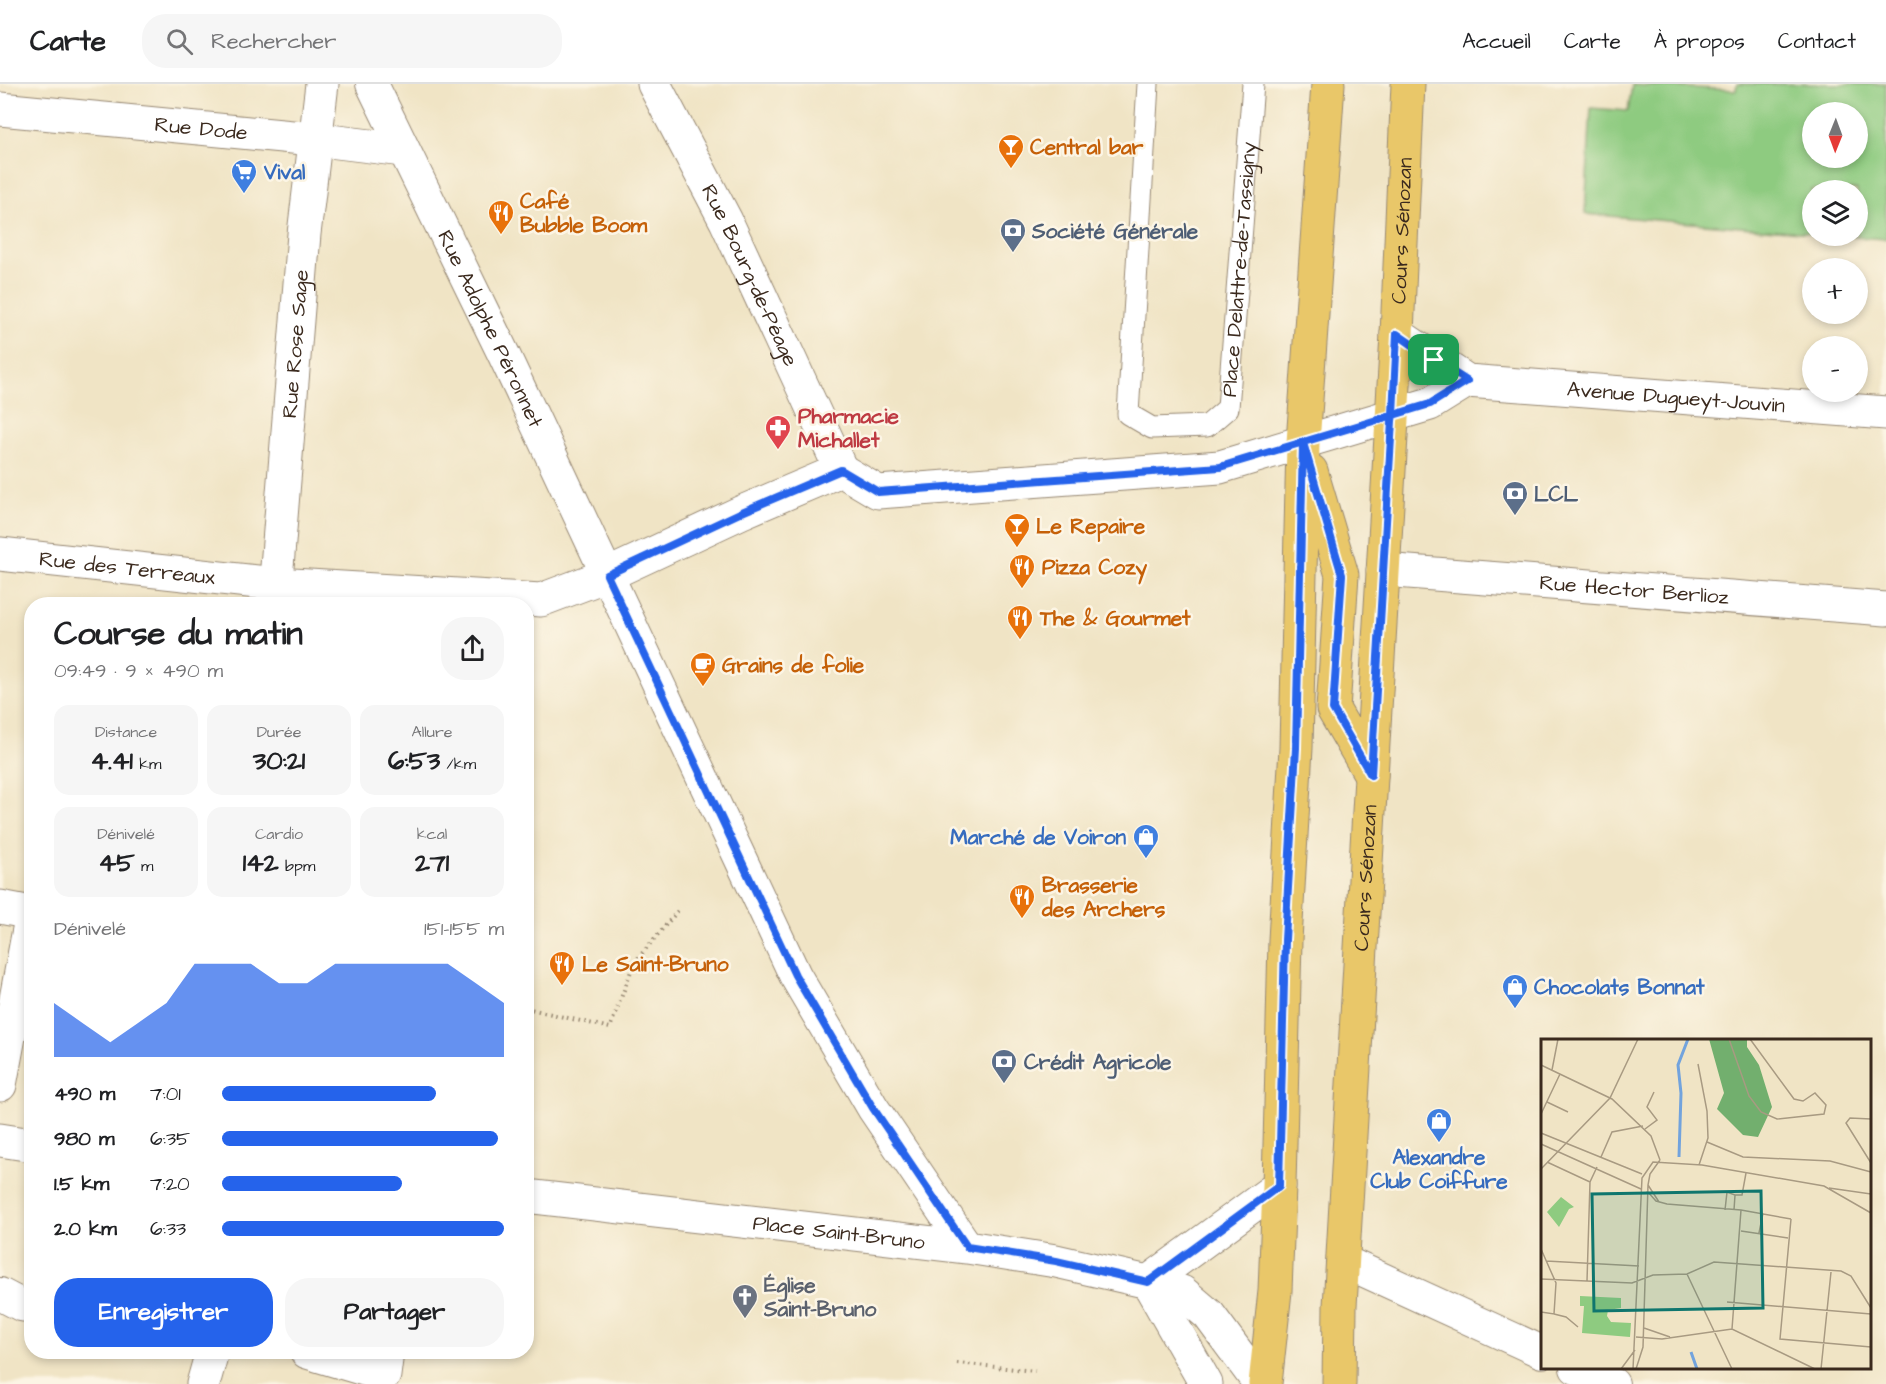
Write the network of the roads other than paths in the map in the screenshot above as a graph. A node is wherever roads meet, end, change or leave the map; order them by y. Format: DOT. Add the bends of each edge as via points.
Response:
graph roads {
  1 [pos="322,84"];
  2 [pos="372,84"];
  3 [pos="654,84"];
  4 [pos="1148,84"];
  5 [pos="1253,84"];
  6 [pos="1328,84"];
  7 [pos="1408,84"];
  8 [pos="0,109"];
  9 [pos="313,138"];
  10 [pos="403,150"];
  11 [pos="1397,334"];
  12 [pos="1467,381"];
  13 [pos="1886,413"];
  14 [pos="1393,414"];
  15 [pos="1303,443"];
  16 [pos="841,470"];
  17 [pos="0,554"];
  18 [pos="1383,570"];
  19 [pos="607,575"];
  20 [pos="275,594"];
  21 [pos="408,597"];
  22 [pos="534,600"];
  23 [pos="1886,609"];
  24 [pos="1371,775"];
  25 [pos="22,914"];
  26 [pos="0,1084"];
  27 [pos="0,1140"];
  28 [pos="24,1144"];
  29 [pos="1279,1186"];
  30 [pos="534,1197"];
  31 [pos="967,1247"];
  32 [pos="1342,1261"];
  33 [pos="1148,1282"];
  34 [pos="0,1294"];
  35 [pos="24,1306"];
  36 [pos="1541,1352"];
  37 [pos="210,1359"];
  38 [pos="340,1359"];
  39 [pos="1578,1369"];
  40 [pos="393,1370"];
  41 [pos="203,1384"];
  42 [pos="1206,1384"];
  43 [pos="1260,1384"];
  44 [pos="1265,1384"];
  45 [pos="1339,1384"];
  46 [pos="1613,1384"];
  1 -- 9 [label="street, Rue Rose Sage"];
  2 -- 10 [label="street, Rue Adolphe Péronnet"];
  3 -- 16 [label="street, Rue Bourg-de-Péage" via="726,221"];
  4 -- 5 [label="lane, Place Delattre-de-Tassigny" via="1128,414 1152,428 1207,426 1228,408"];
  6 -- 15 [label="main road"];
  7 -- 11 [label="main road, Cours Sénozan"];
  8 -- 9 [label="street, Rue Dode"];
  9 -- 10 [label="street, Rue Dode"];
  9 -- 20 [label="street, Rue Rose Sage"];
  10 -- 19 [label="street, Rue Adolphe Péronnet"];
  11 -- 12 [label="street, Avenue Dugueyt-Jouvin"];
  11 -- 14 [label="main road, Cours Sénozan"];
  12 -- 13 [label="street, Avenue Dugueyt-Jouvin"];
  12 -- 14 [label="street" via="1430,404"];
  14 -- 15 [label="street"];
  14 -- 18 [label="main road, Cours Sénozan"];
  15 -- 16 [label="street" via="1220,467 1180,472 878,492"];
  15 -- 24 [label="main road" via="1342,575 1333,709"];
  15 -- 29 [label="main road"];
  16 -- 19 [label="street"];
  17 -- 20 [label="street, Rue des Terreaux"];
  18 -- 23 [label="street, Rue Hector Berlioz"];
  18 -- 24 [label="main road, Cours Sénozan"];
  19 -- 22 [label="street, Rue des Terreaux"];
  19 -- 31 [label="street, Rue Adolphe Péronnet" via="795,975 873,1108"];
  20 -- 21 [label="street, Rue des Terreaux"];
  24 -- 32 [label="main road, Cours Sénozan"];
  25 -- 26 [label="street"];
  27 -- 28 [label="street"];
  29 -- 33 [label="street"];
  29 -- 44 [label="main road" via="1275,1291"];
  30 -- 31 [label="street, Place Saint-Bruno"];
  31 -- 33 [label="street, Place Saint-Bruno" via="1056,1261"];
  32 -- 36 [label="street"];
  32 -- 45 [label="main road, Cours Sénozan"];
  33 -- 42 [label="street"];
  33 -- 43 [label="street, Place Saint-Bruno" via="1182,1292 1209,1315"];
  34 -- 35 [label="street"];
  37 -- 41 [label="street"];
  38 -- 40 [label="street"];
  39 -- 46 [label="street"];
}
